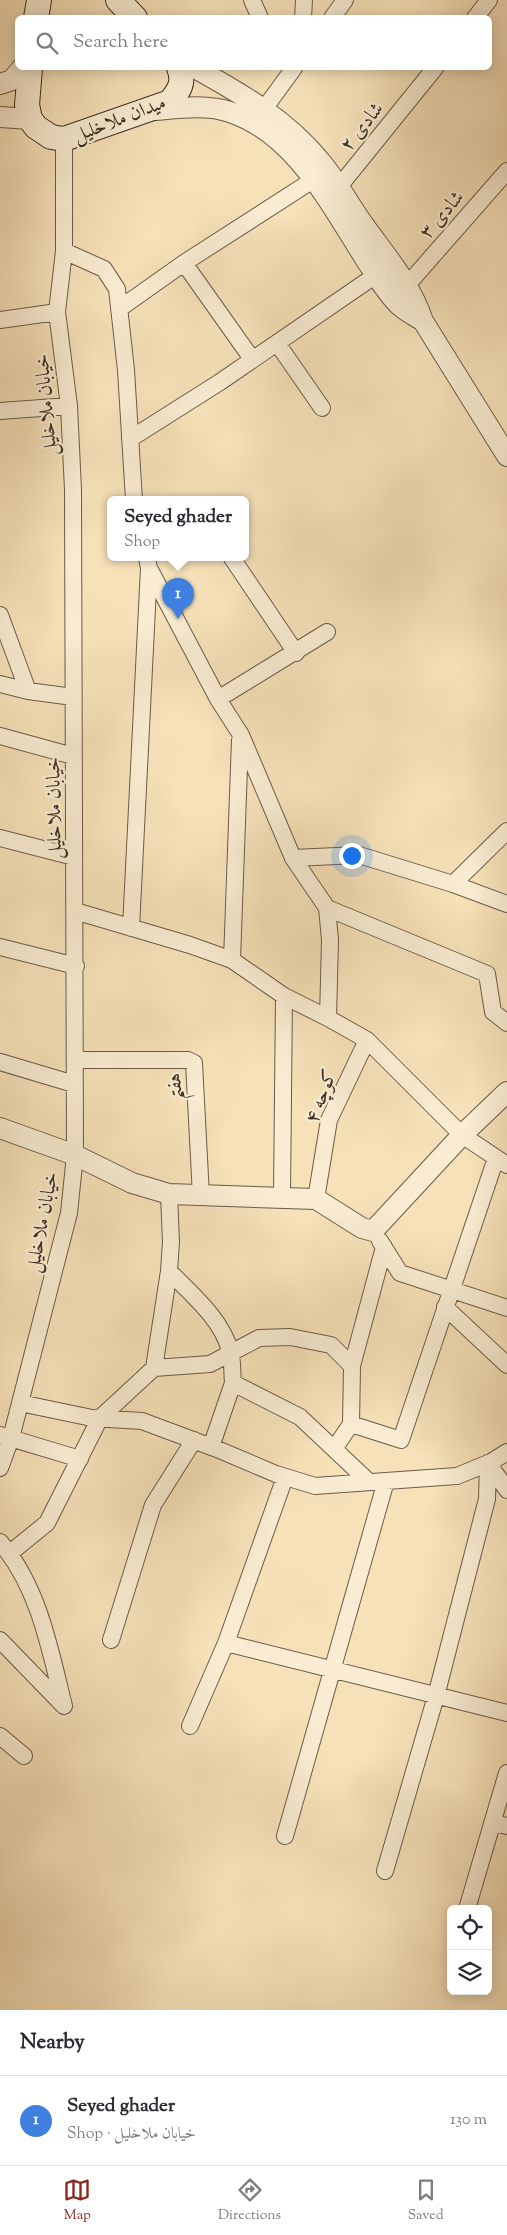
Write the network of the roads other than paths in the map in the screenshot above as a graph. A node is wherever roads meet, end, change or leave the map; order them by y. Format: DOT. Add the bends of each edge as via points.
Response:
graph roads {
  1 [pos="118,0"];
  2 [pos="252,0"];
  3 [pos="261,0"];
  4 [pos="304,0"];
  5 [pos="345,0"];
  6 [pos="489,0"];
  7 [pos="132,15"];
  8 [pos="259,15"];
  9 [pos="260,15"];
  10 [pos="303,15"];
  11 [pos="334,15"];
  12 [pos="477,15"];
  13 [pos="20,70"];
  14 [pos="30,70"];
  15 [pos="180,70"];
  16 [pos="199,70"];
  17 [pos="433,70"];
  18 [pos="286,71"];
  19 [pos="0,84"];
  20 [pos="225,84"];
  21 [pos="264,109"];
  22 [pos="149,110"];
  23 [pos="212,110"];
  24 [pos="0,117"];
  25 [pos="30,119"];
  26 [pos="64,139"];
  27 [pos="507,171"];
  28 [pos="313,180"];
  29 [pos="338,188"];
  30 [pos="64,251"];
  31 [pos="184,263"];
  32 [pos="376,275"];
  33 [pos="408,284"];
  34 [pos="119,309"];
  35 [pos="57,312"];
  36 [pos="0,320"];
  37 [pos="422,321"];
  38 [pos="277,343"];
  39 [pos="252,359"];
  40 [pos="69,406"];
  41 [pos="322,408"];
  42 [pos="0,411"];
  43 [pos="130,439"];
  44 [pos="507,456"];
  45 [pos="134,496"];
  46 [pos="234,561"];
  47 [pos="148,563"];
  48 [pos="0,615"];
  49 [pos="326,632"];
  50 [pos="296,653"];
  51 [pos="0,684"];
  52 [pos="28,691"];
  53 [pos="73,697"];
  54 [pos="218,699"];
  55 [pos="240,735"];
  56 [pos="0,736"];
  57 [pos="73,756"];
  58 [pos="507,831"];
  59 [pos="0,838"];
  60 [pos="74,857"];
  61 [pos="294,858"];
  62 [pos="453,884"];
  63 [pos="507,904"];
  64 [pos="327,908"];
  65 [pos="75,912"];
  66 [pos="131,928"];
  67 [pos="0,947"];
  68 [pos="232,960"];
  69 [pos="76,966"];
  70 [pos="284,996"];
  71 [pos="328,1018"];
  72 [pos="507,1023"];
  73 [pos="367,1040"];
  74 [pos="76,1060"];
  75 [pos="0,1062"];
  76 [pos="74,1084"];
  77 [pos="507,1092"];
  78 [pos="0,1128"];
  79 [pos="462,1135"];
  80 [pos="75,1155"];
  81 [pos="502,1162"];
  82 [pos="169,1194"];
  83 [pos="201,1196"];
  84 [pos="282,1196"];
  85 [pos="316,1199"];
  86 [pos="372,1231"];
  87 [pos="384,1248"];
  88 [pos="169,1271"];
  89 [pos="450,1290"];
  90 [pos="445,1307"];
  91 [pos="507,1308"];
  92 [pos="230,1352"];
  93 [pos="352,1366"];
  94 [pos="507,1366"];
  95 [pos="154,1368"];
  96 [pos="233,1383"];
  97 [pos="20,1403"];
  98 [pos="100,1418"];
  99 [pos="351,1424"];
  100 [pos="6,1436"];
  101 [pos="194,1440"];
  102 [pos="212,1447"];
  103 [pos="334,1449"];
  104 [pos="507,1452"];
  105 [pos="80,1458"];
  106 [pos="488,1463"];
  107 [pos="0,1468"];
  108 [pos="284,1477"];
  109 [pos="368,1481"];
  110 [pos="386,1481"];
  111 [pos="507,1490"];
  112 [pos="5,1548"];
  113 [pos="0,1640"];
  114 [pos="111,1640"];
  115 [pos="226,1643"];
  116 [pos="332,1670"];
  117 [pos="436,1696"];
  118 [pos="507,1714"];
  119 [pos="190,1726"];
  120 [pos="0,1736"];
  121 [pos="24,1756"];
  122 [pos="507,1773"];
  123 [pos="500,1825"];
  124 [pos="285,1836"];
  125 [pos="385,1870"];
  126 [pos="469,1905"];
  1 -- 7 [label="main road"];
  2 -- 8 [label="street"];
  3 -- 9 [label="street"];
  4 -- 10 [label="street"];
  5 -- 11 [label="street"];
  6 -- 12 [label="street"];
  13 -- 19 [label="street" via="12,80"];
  14 -- 25 [label="main road" via="27,105"];
  15 -- 22 [label="main road, میدان ملاخلیل" via="180,89 170,102"];
  16 -- 20 [label="street"];
  17 -- 29 [label="street, شادی ۲"];
  18 -- 21 [label="street"];
  20 -- 21 [label="street"];
  20 -- 23 [label="street" via="211,93"];
  21 -- 29 [label="street" via="298,135"];
  22 -- 23 [label="street" via="189,107"];
  22 -- 26 [label="main road, میدان ملاخلیل"];
  23 -- 28 [label="street" via="229,111 272,135"];
  24 -- 25 [label="street"];
  25 -- 26 [label="main road, میدان ملاخلیل" via="43,133"];
  26 -- 30 [label="street, خیابان ملاخلیل"];
  27 -- 33 [label="street, شادی ۳"];
  28 -- 31 [label="street"];
  28 -- 32 [label="street"];
  29 -- 33 [label="street"];
  30 -- 34 [label="street" via="104,269 117,289"];
  30 -- 35 [label="street, خیابان ملاخلیل"];
  31 -- 34 [label="street"];
  31 -- 39 [label="street"];
  32 -- 37 [label="street" via="400,306"];
  32 -- 38 [label="street"];
  33 -- 37 [label="street"];
  34 -- 43 [label="street"];
  35 -- 36 [label="street"];
  35 -- 40 [label="street, خیابان ملاخلیل"];
  37 -- 44 [label="street"];
  38 -- 39 [label="street"];
  38 -- 41 [label="street"];
  39 -- 43 [label="street"];
  40 -- 42 [label="street"];
  40 -- 53 [label="street, خیابان ملاخلیل" via="73,490"];
  43 -- 45 [label="street"];
  46 -- 50 [label="street"];
  47 -- 54 [label="street"];
  47 -- 66 [label="street"];
  48 -- 52 [label="street"];
  49 -- 50 [label="street"];
  50 -- 54 [label="street"];
  51 -- 52 [label="street"];
  52 -- 53 [label="street"];
  53 -- 57 [label="street, خیابان ملاخلیل"];
  54 -- 55 [label="street"];
  55 -- 61 [label="street"];
  55 -- 68 [label="street"];
  56 -- 57 [label="street"];
  57 -- 60 [label="street, خیابان ملاخلیل"];
  58 -- 62 [label="street"];
  59 -- 60 [label="street"];
  60 -- 65 [label="street, خیابان ملاخلیل"];
  61 -- 62 [label="street" via="359,855"];
  61 -- 64 [label="street"];
  62 -- 63 [label="street"];
  64 -- 71 [label="street" via="330,940"];
  64 -- 72 [label="street" via="487,974 493,1012"];
  65 -- 66 [label="street"];
  65 -- 69 [label="street, خیابان ملاخلیل"];
  66 -- 68 [label="street"];
  67 -- 69 [label="street"];
  68 -- 70 [label="street"];
  69 -- 74 [label="street, خیابان ملاخلیل"];
  70 -- 71 [label="street"];
  70 -- 84 [label="street"];
  71 -- 73 [label="street"];
  73 -- 79 [label="street"];
  73 -- 85 [label="street, کوچه ۴" via="329,1120"];
  74 -- 76 [label="street, خیابان ملاخلیل"];
  74 -- 83 [label="street, هفتم" via="188,1060 194,1063"];
  75 -- 76 [label="street"];
  76 -- 80 [label="street, خیابان ملاخلیل"];
  77 -- 79 [label="street"];
  78 -- 80 [label="street"];
  79 -- 81 [label="street"];
  79 -- 86 [label="street"];
  80 -- 82 [label="street" via="132,1183"];
  80 -- 97 [label="street, خیابان ملاخلیل" via="69,1213"];
  81 -- 89 [label="street"];
  82 -- 83 [label="street"];
  82 -- 88 [label="street"];
  83 -- 84 [label="street"];
  84 -- 85 [label="street"];
  85 -- 86 [label="street"];
  86 -- 87 [label="street"];
  87 -- 89 [label="street" via="400,1274"];
  87 -- 93 [label="street"];
  88 -- 92 [label="street" via="221,1329"];
  88 -- 95 [label="street"];
  89 -- 90 [label="street"];
  89 -- 91 [label="street"];
  90 -- 94 [label="street"];
  90 -- 99 [label="street" via="401,1440"];
  92 -- 93 [label="street" via="259,1338 290,1337 331,1346"];
  92 -- 95 [label="street" via="210,1364"];
  92 -- 96 [label="street"];
  93 -- 99 [label="street"];
  95 -- 98 [label="street"];
  96 -- 102 [label="street"];
  96 -- 103 [label="street" via="300,1417"];
  97 -- 98 [label="street"];
  97 -- 100 [label="street, خیابان ملاخلیل"];
  98 -- 101 [label="street" via="142,1421"];
  98 -- 105 [label="street"];
  99 -- 103 [label="street"];
  100 -- 105 [label="street"];
  100 -- 107 [label="street, خیابان ملاخلیل"];
  101 -- 102 [label="street"];
  101 -- 114 [label="street" via="153,1505"];
  102 -- 108 [label="street"];
  103 -- 109 [label="street"];
  104 -- 106 [label="street"];
  105 -- 112 [label="street" via="47,1523"];
  106 -- 110 [label="street" via="457,1476"];
  106 -- 111 [label="street"];
  106 -- 117 [label="street" via="487,1499"];
  108 -- 109 [label="street" via="315,1486"];
  108 -- 115 [label="street"];
  109 -- 110 [label="street"];
  110 -- 116 [label="street"];
  112 -- 113 [label="street" via="40,1611 64,1706"];
  115 -- 116 [label="street"];
  115 -- 119 [label="street"];
  116 -- 117 [label="street"];
  116 -- 124 [label="street"];
  117 -- 118 [label="street"];
  117 -- 125 [label="street"];
  120 -- 121 [label="street"];
  122 -- 123 [label="street"];
  123 -- 126 [label="street"];
}
